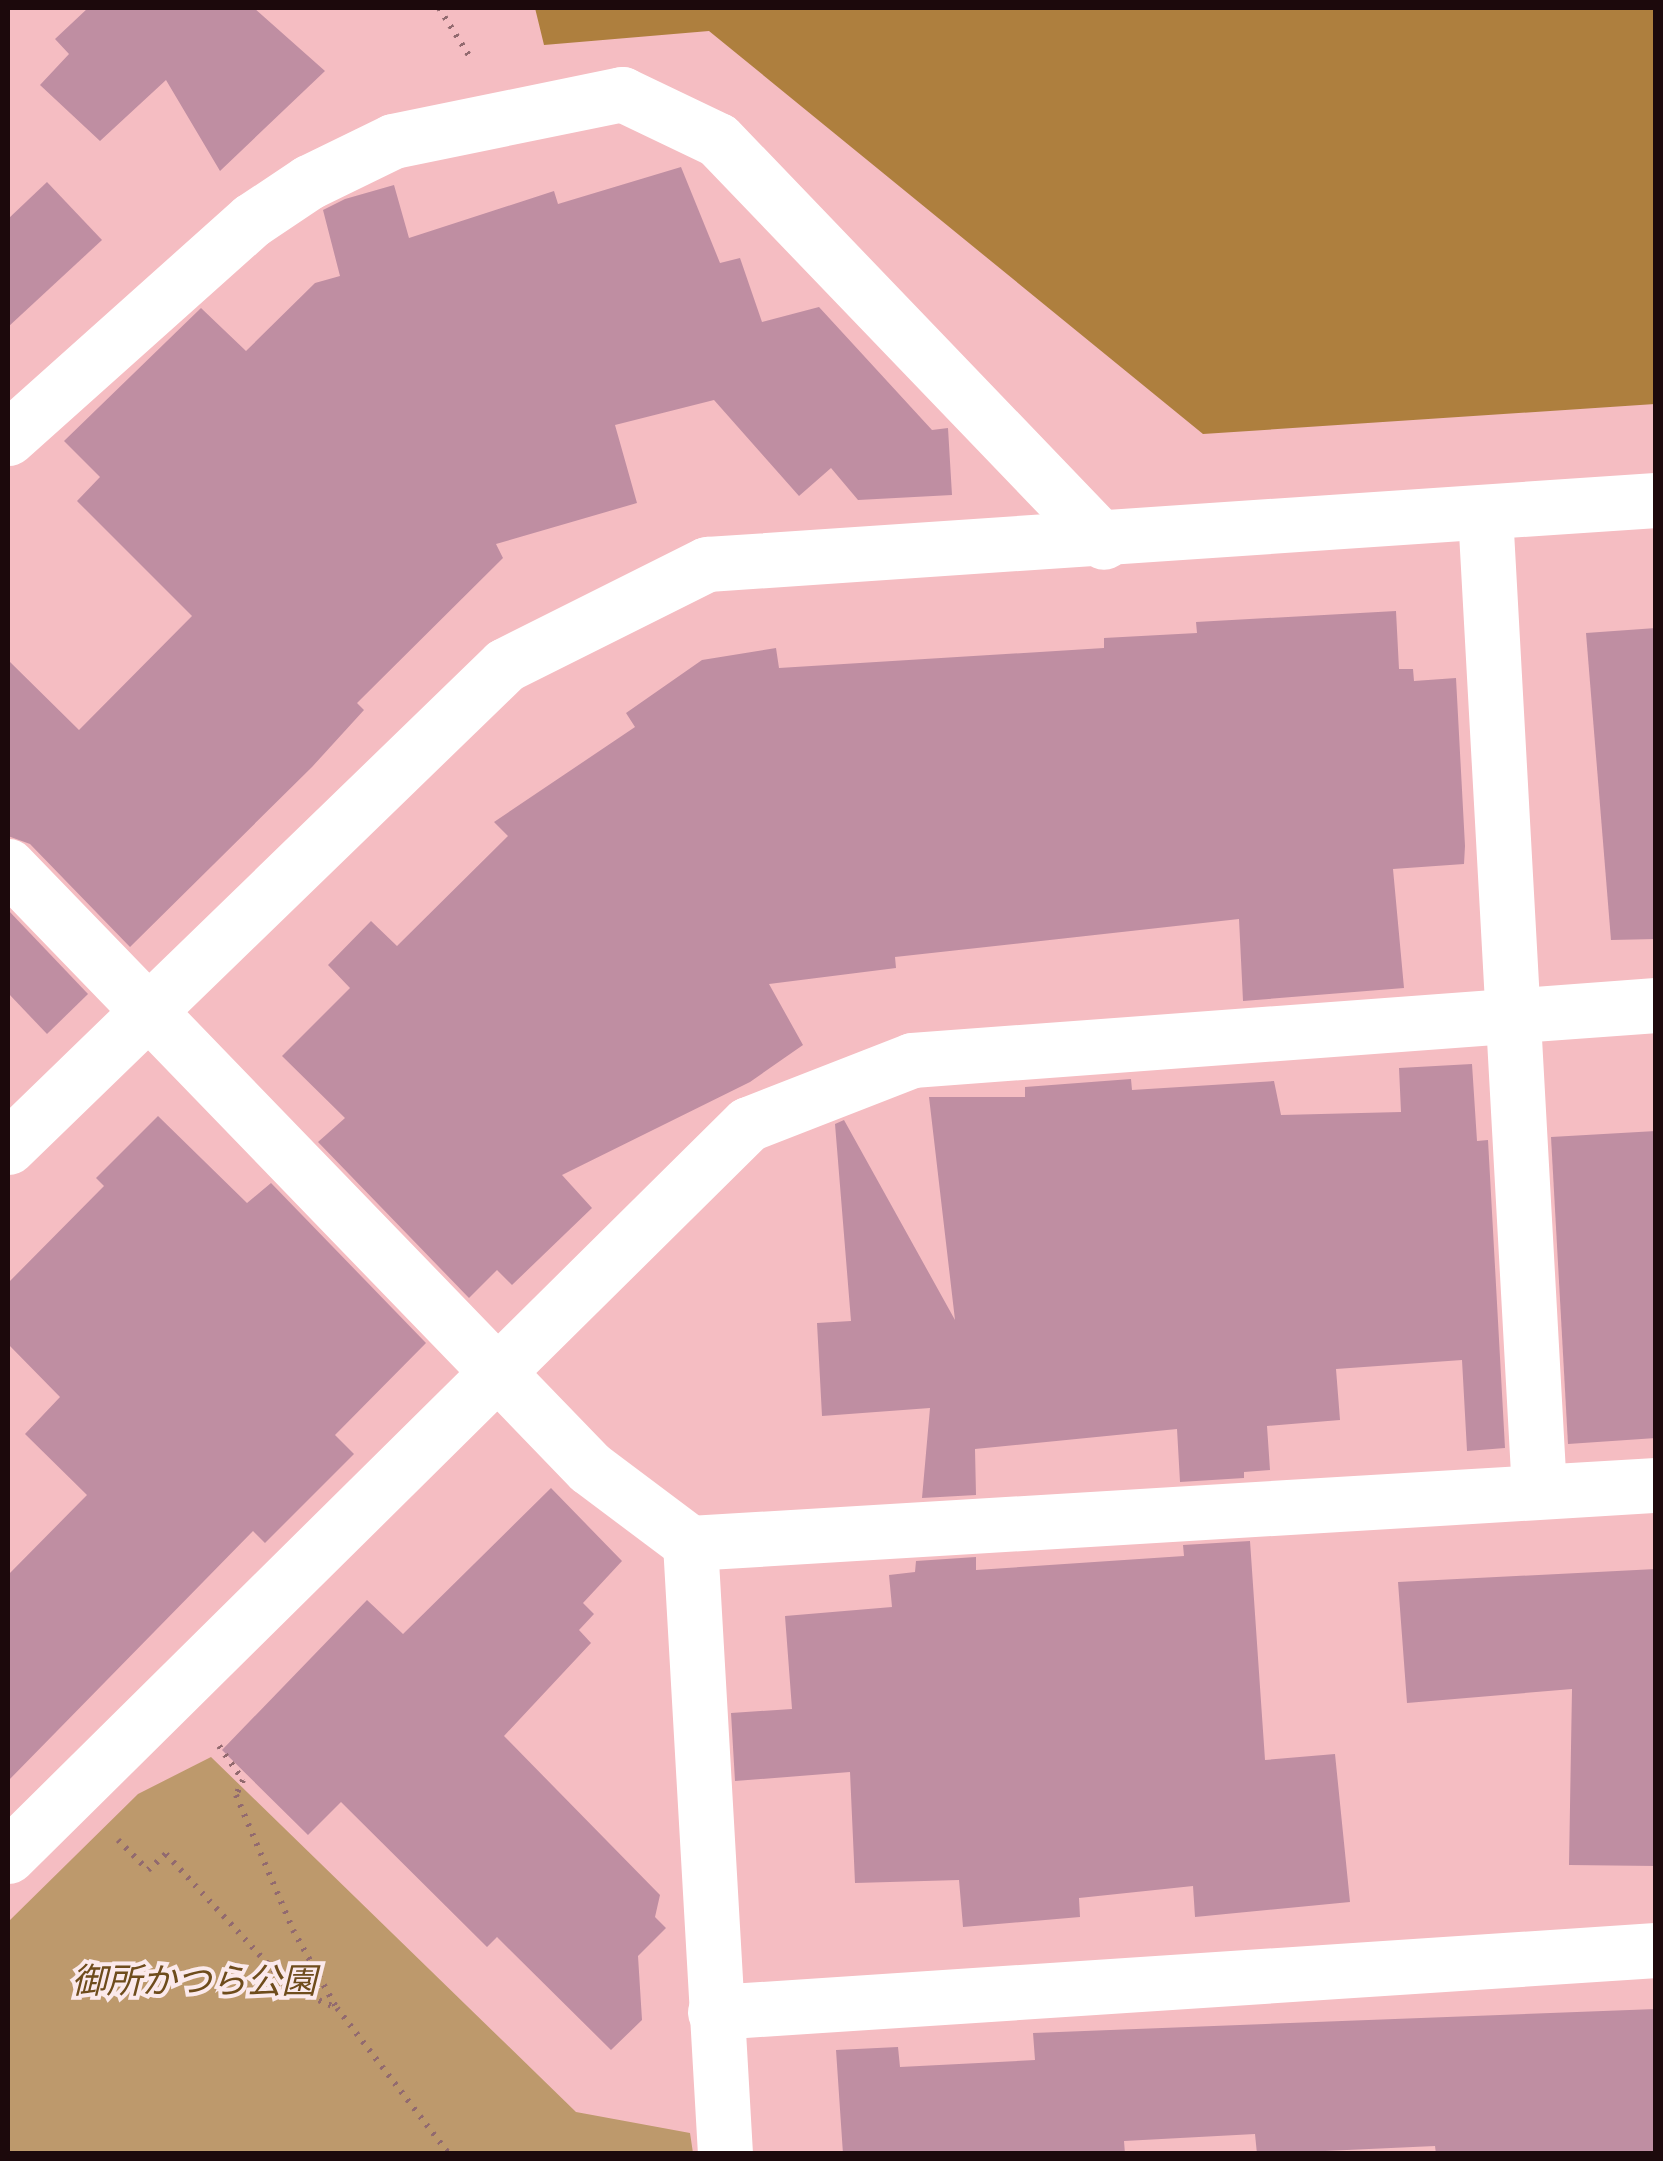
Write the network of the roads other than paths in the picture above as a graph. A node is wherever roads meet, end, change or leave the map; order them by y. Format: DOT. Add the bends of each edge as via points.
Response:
graph roads {
  1 [pos="8,438"];
  2 [pos="1656,500"];
  3 [pos="1485,513"];
  4 [pos="1104,542"];
  5 [pos="8,866"];
  6 [pos="1656,1005"];
  7 [pos="147,1007"];
  8 [pos="1514,1017"];
  9 [pos="8,1147"];
  10 [pos="499,1373"];
  11 [pos="1656,1486"];
  12 [pos="1539,1491"];
  13 [pos="690,1543"];
  14 [pos="8,1856"];
  15 [pos="1656,1950"];
  16 [pos="715,2012"];
  17 [pos="724,2154"];
  1 -- 4 [label="street" via="252,220 309,182 393,141 622,94 718,140"];
  2 -- 3 [label="street"];
  3 -- 4 [label="street"];
  3 -- 8 [label="street"];
  4 -- 7 [label="street" via="706,564 505,665"];
  5 -- 7 [label="street"];
  6 -- 8 [label="street"];
  7 -- 9 [label="street"];
  7 -- 10 [label="street"];
  8 -- 10 [label="street" via="912,1060 748,1124"];
  8 -- 12 [label="street"];
  10 -- 13 [label="street" via="590,1468"];
  10 -- 14 [label="street"];
  11 -- 12 [label="street"];
  12 -- 13 [label="street"];
  13 -- 16 [label="street"];
  15 -- 16 [label="street"];
  16 -- 17 [label="street"];
}
